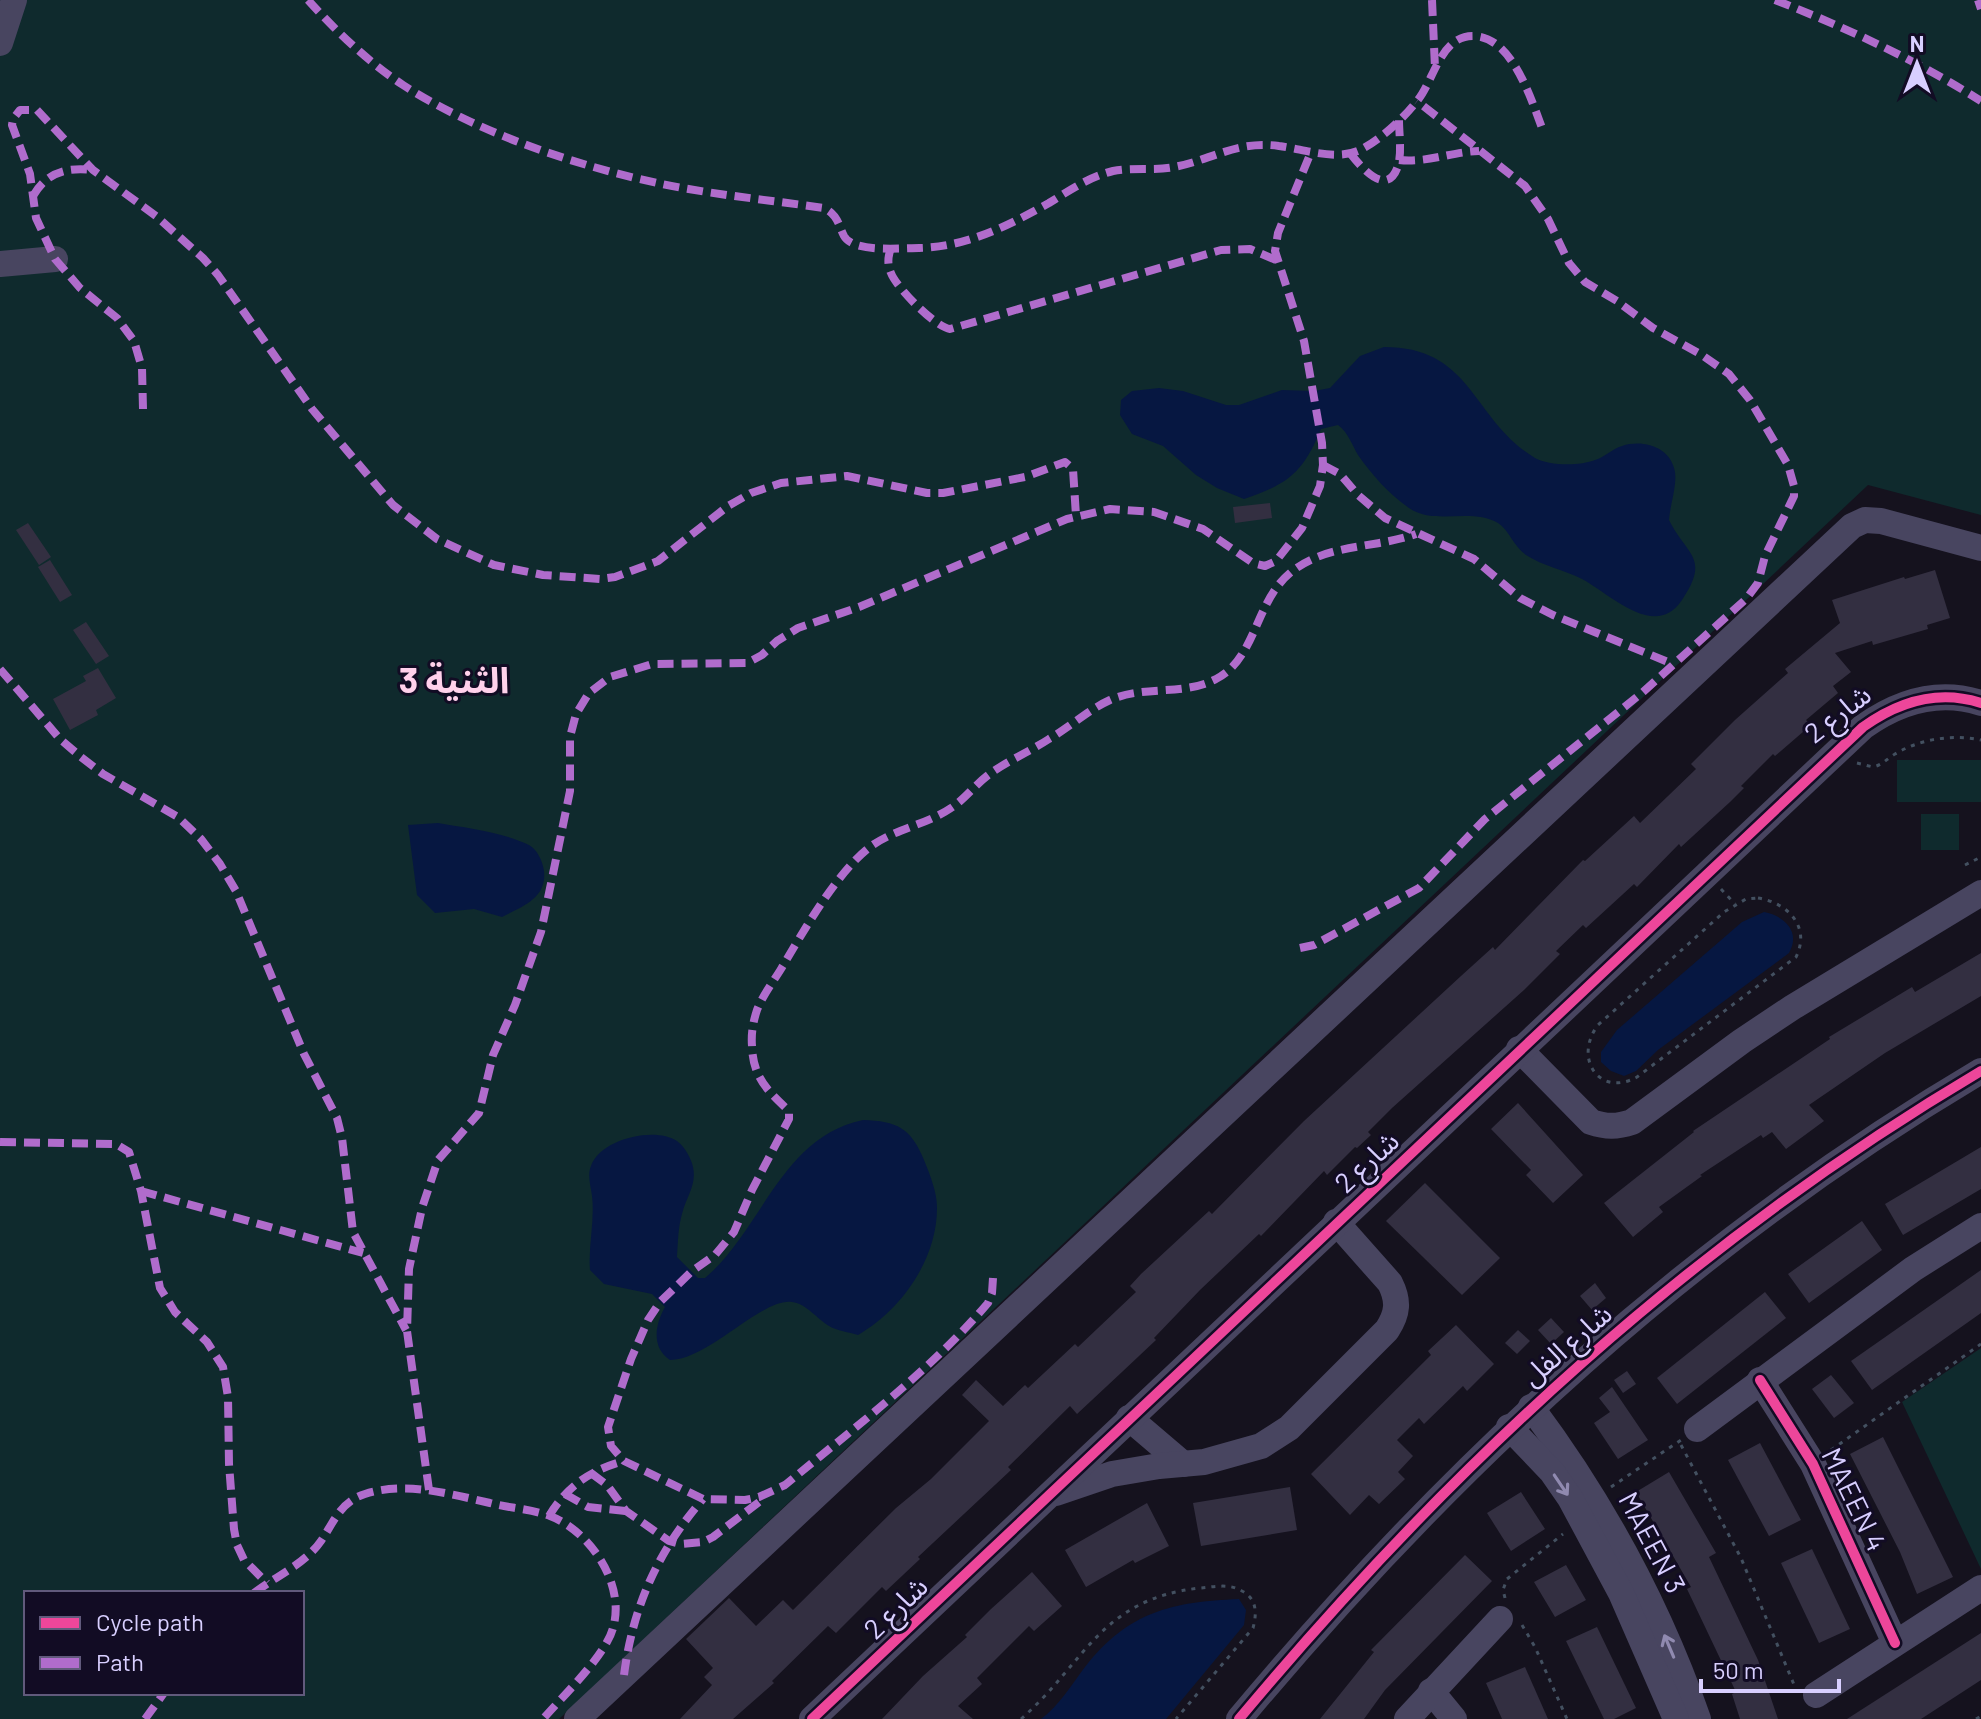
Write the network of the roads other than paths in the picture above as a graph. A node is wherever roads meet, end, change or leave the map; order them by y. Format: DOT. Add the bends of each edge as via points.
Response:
graph roads {
  1 [pos="14,0"];
  2 [pos="0,43"];
  3 [pos="6,257"];
  4 [pos="55,259"];
  5 [pos="1981,548"];
  6 [pos="1981,703"];
  7 [pos="1981,893"];
  8 [pos="1519,1049"];
  9 [pos="1981,1071"];
  10 [pos="1336,1222"];
  11 [pos="1981,1226"];
  12 [pos="1760,1380"];
  13 [pos="1531,1407"];
  14 [pos="1129,1418"];
  15 [pos="1509,1427"];
  16 [pos="1688,1435"];
  17 [pos="1183,1464"];
  18 [pos="1045,1498"];
  19 [pos="1588,1509"];
  20 [pos="1981,1588"];
  21 [pos="1510,1615"];
  22 [pos="1895,1643"];
  23 [pos="1431,1691"];
  24 [pos="1806,1691"];
  25 [pos="817,1718"];
  26 [pos="577,1719"];
  27 [pos="1239,1719"];
  28 [pos="1407,1719"];
  29 [pos="1454,1719"];
  30 [pos="1676,1719"];
  31 [pos="1698,1719"];
  1 -- 2 [label="street"];
  3 -- 4 [label="street"];
  5 -- 26 [label="street" via="1881,521 1852,526"];
  6 -- 8 [label="street, شارع 2" via="1927,698 1882,713"];
  7 -- 8 [label="street" via="1793,1007 1632,1122 1591,1122"];
  8 -- 10 [label="street, شارع 2"];
  9 -- 13 [label="street, شارع الفل" via="1738,1233"];
  10 -- 14 [label="street, شارع 2"];
  10 -- 17 [label="street" via="1390,1283 1396,1294 1394,1319 1276,1438 1246,1452"];
  11 -- 12 [label="street"];
  12 -- 16 [label="street"];
  12 -- 22 [label="street, MAEEN 4" via="1813,1464"];
  13 -- 15 [label="street, شارع الفل"];
  13 -- 19 [label="street, MAEEN 3"];
  14 -- 17 [label="street"];
  14 -- 18 [label="street, شارع 2"];
  15 -- 19 [label="street, MAEEN 3, one-way"];
  15 -- 27 [label="street, شارع الفل" via="1399,1537"];
  17 -- 18 [label="street" via="1112,1474"];
  18 -- 25 [label="street, شارع 2"];
  19 -- 30 [label="street, MAEEN 3"];
  31 -- 19 [label="street, MAEEN 3, one-way" via="1659,1624"];
  20 -- 22 [label="street"];
  21 -- 23 [label="street"];
  22 -- 24 [label="street"];
  23 -- 28 [label="street"];
  23 -- 29 [label="street"];
}
